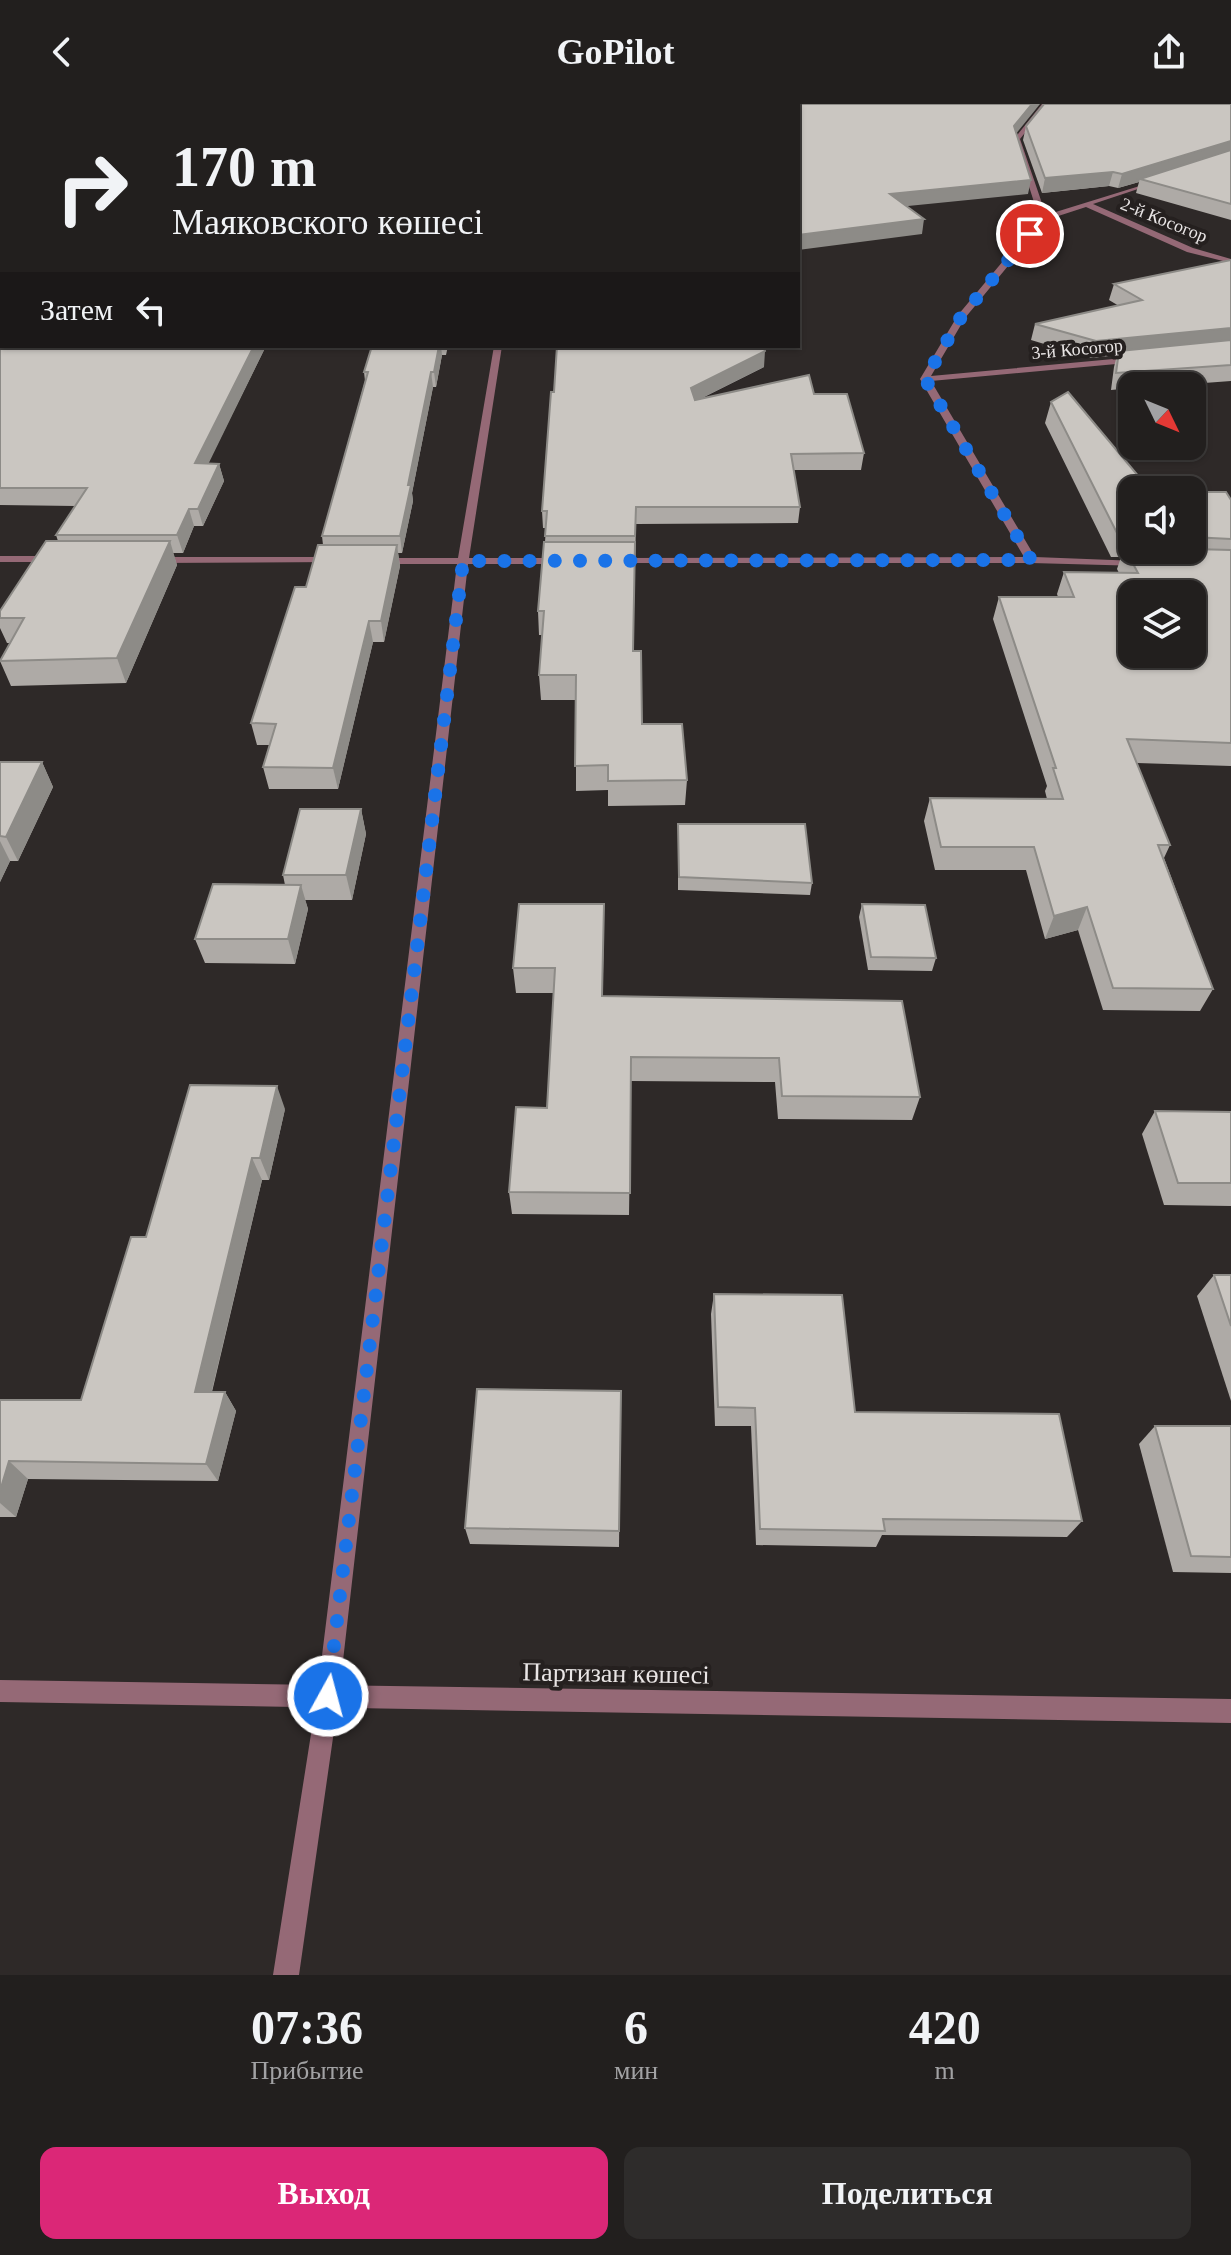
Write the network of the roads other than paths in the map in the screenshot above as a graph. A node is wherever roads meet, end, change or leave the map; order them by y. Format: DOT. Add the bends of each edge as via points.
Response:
graph roads {
  1 [pos="1045,104"];
  2 [pos="1173,176"];
  3 [pos="1086,204"];
  4 [pos="1043,218"];
  5 [pos="1231,261"];
  6 [pos="498,348"];
  7 [pos="1147,359"];
  8 [pos="925,379"];
  9 [pos="0,559"];
  10 [pos="64,559"];
  11 [pos="144,560"];
  12 [pos="1031,560"];
  13 [pos="351,561"];
  14 [pos="367,561"];
  15 [pos="463,561"];
  16 [pos="574,561"];
  17 [pos="605,561"];
  18 [pos="1118,563"];
  19 [pos="0,1691"];
  20 [pos="328,1696"];
  21 [pos="1231,1711"];
  22 [pos="286,1975"];
  1 -- 4 [label="street" via="1017,139"];
  2 -- 3 [label="street"];
  3 -- 4 [label="street"];
  3 -- 5 [label="street, 2-й Косогор" via="1190,250"];
  4 -- 8 [label="street" via="961,317"];
  6 -- 15 [label="street"];
  7 -- 8 [label="street, 3-й Косогор"];
  8 -- 12 [label="street"];
  9 -- 10 [label="street"];
  11 -- 13 [label="street"];
  12 -- 17 [label="street"];
  12 -- 18 [label="street"];
  14 -- 15 [label="street"];
  15 -- 16 [label="street"];
  15 -- 20 [label="street"];
  19 -- 20 [label="street, Партизан көшесі"];
  20 -- 21 [label="street, Партизан көшесі"];
  20 -- 22 [label="street"];
}
